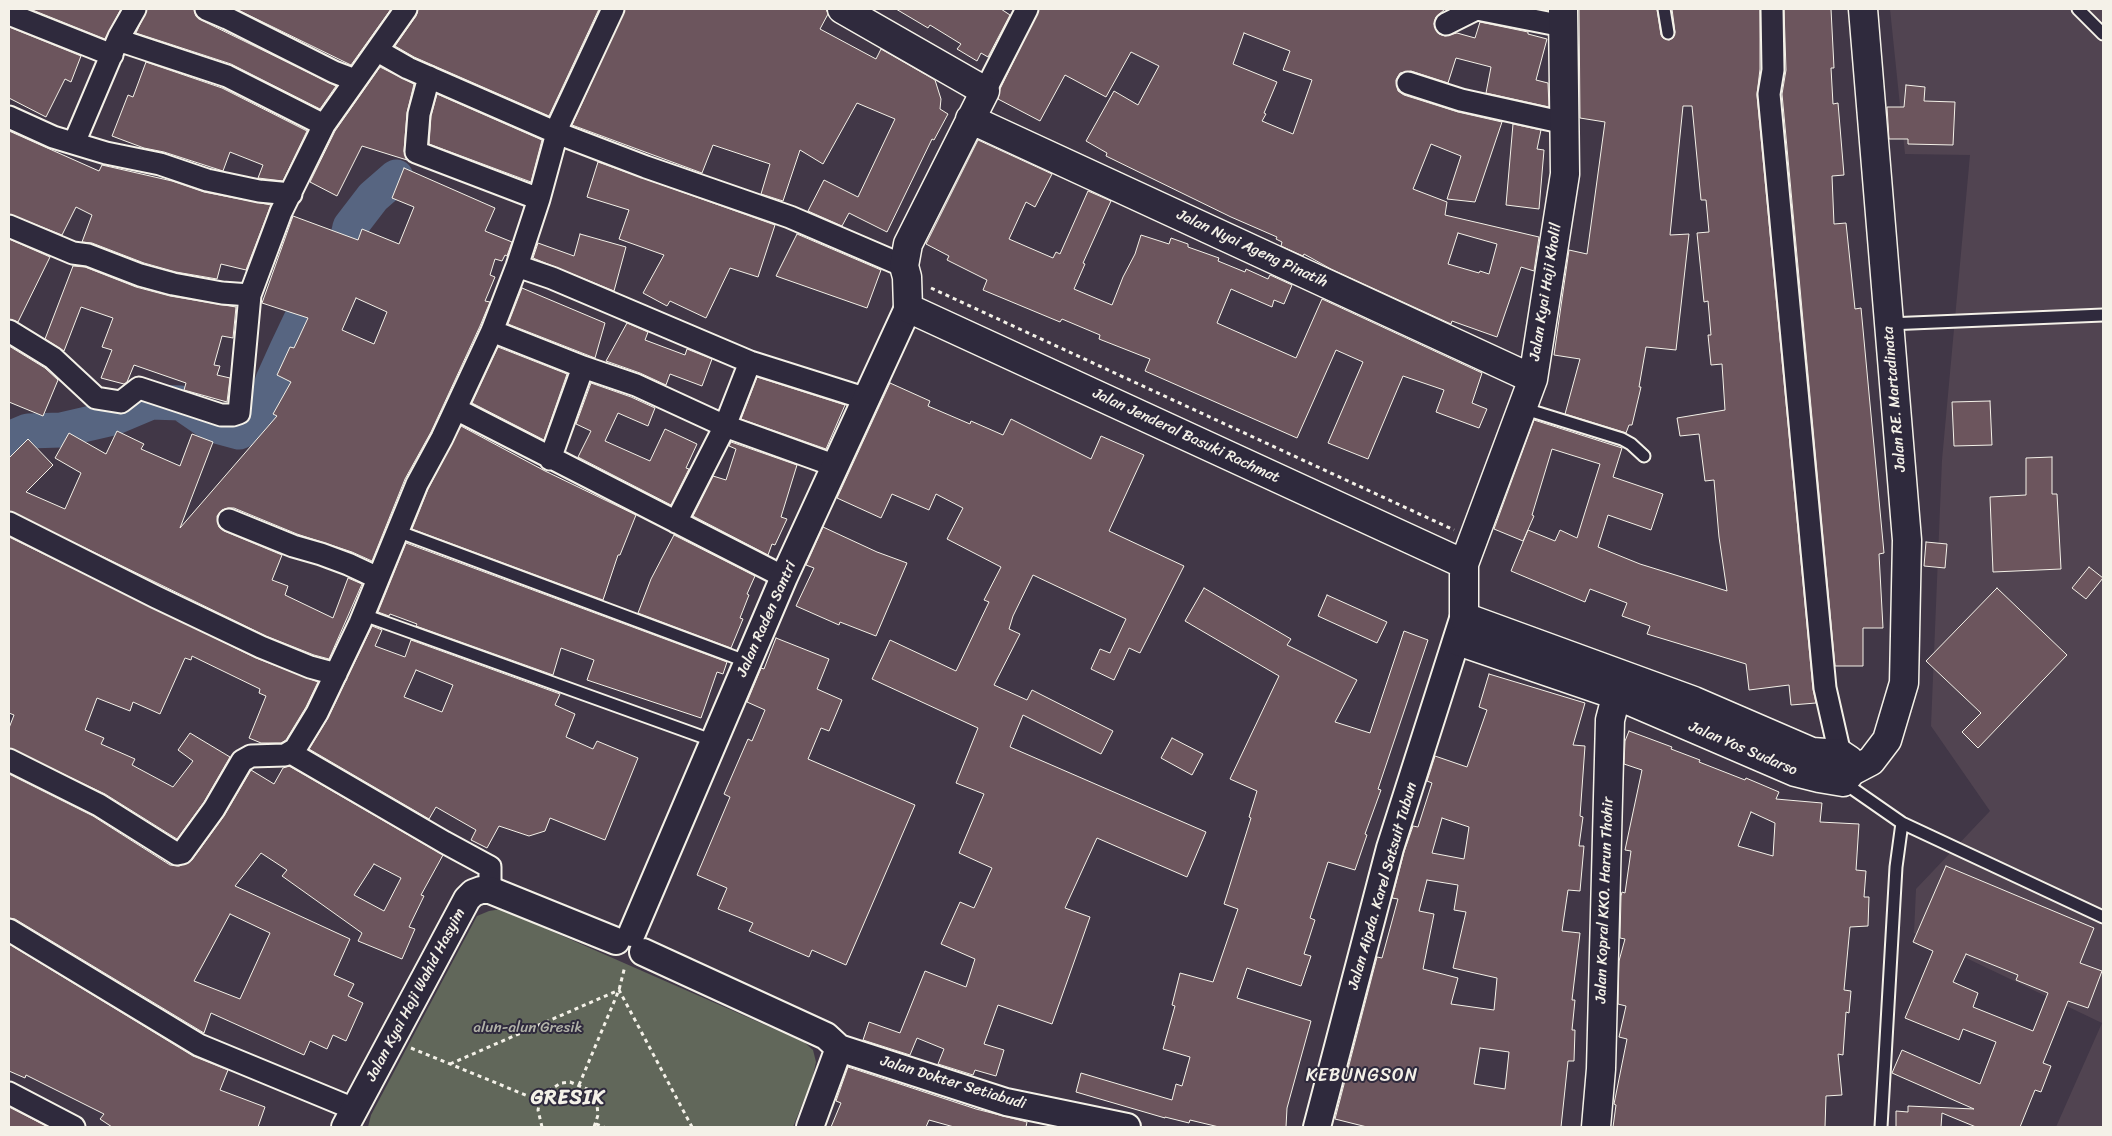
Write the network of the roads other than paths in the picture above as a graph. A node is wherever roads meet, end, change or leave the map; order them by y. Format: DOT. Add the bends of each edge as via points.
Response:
graph roads {
  1 [pos="134,9"];
  2 [pos="206,9"];
  3 [pos="406,9"];
  4 [pos="613,9"];
  5 [pos="842,9"];
  6 [pos="1027,9"];
  7 [pos="1476,9"];
  8 [pos="1664,9"];
  9 [pos="1772,9"];
  10 [pos="1863,9"];
  11 [pos="2078,9"];
  12 [pos="9,14"];
  13 [pos="1563,18"];
  14 [pos="1446,24"];
  15 [pos="1668,33"];
  16 [pos="2103,34"];
  17 [pos="116,46"];
  18 [pos="378,51"];
  19 [pos="430,77"];
  20 [pos="355,80"];
  21 [pos="1408,83"];
  22 [pos="984,91"];
  23 [pos="9,117"];
  24 [pos="970,119"];
  25 [pos="1565,123"];
  26 [pos="324,125"];
  27 [pos="557,133"];
  28 [pos="74,143"];
  29 [pos="291,194"];
  30 [pos="540,199"];
  31 [pos="9,226"];
  32 [pos="517,266"];
  33 [pos="906,272"];
  34 [pos="250,294"];
  35 [pos="908,308"];
  36 [pos="2103,315"];
  37 [pos="1888,324"];
  38 [pos="9,331"];
  39 [pos="492,331"];
  40 [pos="750,362"];
  41 [pos="583,367"];
  42 [pos="1533,379"];
  43 [pos="867,399"];
  44 [pos="1522,408"];
  45 [pos="456,409"];
  46 [pos="725,426"];
  47 [pos="1644,456"];
  48 [pos="550,459"];
  49 [pos="836,466"];
  50 [pos="229,520"];
  51 [pos="676,522"];
  52 [pos="9,523"];
  53 [pos="398,531"];
  54 [pos="1469,551"];
  55 [pos="784,577"];
  56 [pos="378,578"];
  57 [pos="364,615"];
  58 [pos="1461,629"];
  59 [pos="748,662"];
  60 [pos="336,674"];
  61 [pos="1619,684"];
  62 [pos="714,740"];
  63 [pos="291,753"];
  64 [pos="9,760"];
  65 [pos="1845,769"];
  66 [pos="1902,823"];
  67 [pos="490,890"];
  68 [pos="2103,917"];
  69 [pos="9,930"];
  70 [pos="629,947"];
  71 [pos="839,1048"];
  72 [pos="9,1093"];
  73 [pos="350,1118"];
  74 [pos="74,1127"];
  75 [pos="810,1127"];
  76 [pos="1127,1127"];
  77 [pos="1317,1127"];
  78 [pos="1596,1127"];
  79 [pos="1881,1127"];
  1 -- 17 [label="street"];
  2 -- 20 [label="street"];
  3 -- 18 [label="street"];
  4 -- 27 [label="street"];
  5 -- 22 [label="main road"];
  6 -- 22 [label="street"];
  7 -- 13 [label="street"];
  7 -- 14 [label="street"];
  8 -- 15 [label="lane"];
  9 -- 65 [label="street" via="1773,70 1769,94 1824,688"];
  10 -- 37 [label="main road, Jalan RE. Martadinata"];
  11 -- 16 [label="lane"];
  12 -- 17 [label="street"];
  13 -- 25 [label="main road, Jalan Kyai Haji Kholil"];
  17 -- 26 [label="street" via="124,42 227,76"];
  17 -- 28 [label="street"];
  18 -- 19 [label="street"];
  18 -- 20 [label="street"];
  19 -- 27 [label="street"];
  19 -- 30 [label="street" via="418,114 416,152"];
  20 -- 26 [label="street"];
  21 -- 25 [label="street" via="1461,100"];
  22 -- 24 [label="main road"];
  23 -- 28 [label="street"];
  24 -- 33 [label="main road" via="908,244"];
  24 -- 42 [label="main road, Jalan Nyai Ageng Pinatih"];
  25 -- 42 [label="main road, Jalan Kyai Haji Kholil" via="1565,174"];
  26 -- 29 [label="street"];
  27 -- 30 [label="street"];
  27 -- 33 [label="street" via="790,217"];
  28 -- 29 [label="street" via="160,164 207,180"];
  29 -- 34 [label="street"];
  30 -- 32 [label="street"];
  31 -- 34 [label="street" via="73,253 88,255 140,275 222,293"];
  32 -- 39 [label="street"];
  32 -- 40 [label="street"];
  33 -- 35 [label="main road"];
  34 -- 38 [label="street" via="239,413 233,415 222,415 139,388 121,402 96,398 53,358"];
  35 -- 43 [label="street, Jalan Raden Santri"];
  35 -- 54 [label="main road, Jalan Jenderal Basuki Rachmat"];
  36 -- 37 [label="lane"];
  37 -- 65 [label="main road, Jalan RE. Martadinata" via="1907,540 1904,683 1887,740 1871,762"];
  39 -- 41 [label="street"];
  39 -- 45 [label="street"];
  40 -- 43 [label="street"];
  40 -- 46 [label="street"];
  41 -- 46 [label="street" via="636,385"];
  41 -- 48 [label="street"];
  42 -- 44 [label="main road, Jalan Kyai Haji Kholil"];
  43 -- 49 [label="street, Jalan Raden Santri"];
  44 -- 47 [label="lane" via="1622,439"];
  44 -- 54 [label="main road, Jalan Kyai Haji Kholil"];
  45 -- 48 [label="street"];
  45 -- 53 [label="street" via="417,484"];
  46 -- 49 [label="street"];
  46 -- 51 [label="street"];
  48 -- 51 [label="street"];
  49 -- 55 [label="street, Jalan Raden Santri"];
  50 -- 56 [label="street"];
  51 -- 55 [label="street"];
  52 -- 60 [label="street" via="261,647"];
  53 -- 56 [label="street"];
  53 -- 59 [label="lane"];
  54 -- 58 [label="main road"];
  55 -- 59 [label="street, Jalan Raden Santri"];
  56 -- 57 [label="street"];
  57 -- 60 [label="street"];
  57 -- 62 [label="lane"];
  58 -- 61 [label="main road, Jalan Yos Sudarso"];
  58 -- 77 [label="street, Jalan Aipda. Karel Satsuit Tubun" via="1390,848"];
  59 -- 62 [label="street, Jalan Raden Santri"];
  60 -- 63 [label="street"];
  61 -- 65 [label="main road, Jalan Yos Sudarso" via="1694,701"];
  61 -- 78 [label="main road, Jalan Kopral KKO. Harun Thohir" via="1610,720 1601,1060"];
  62 -- 70 [label="street, Jalan Raden Santri"];
  63 -- 64 [label="street" via="251,756 242,761 214,809 182,853 177,854 99,805"];
  63 -- 67 [label="street" via="490,866"];
  65 -- 66 [label="lane"];
  66 -- 68 [label="lane"];
  66 -- 79 [label="lane" via="1896,866"];
  67 -- 70 [label="street"];
  67 -- 73 [label="street, Jalan Kyai Haji Wahid Hasyim" via="473,893 467,899"];
  69 -- 73 [label="street" via="199,1046"];
  70 -- 71 [label="street" via="826,1036"];
  71 -- 75 [label="street"];
  71 -- 76 [label="street, Jalan Dokter Setiabudi" via="1006,1102"];
  72 -- 74 [label="street"];
}
